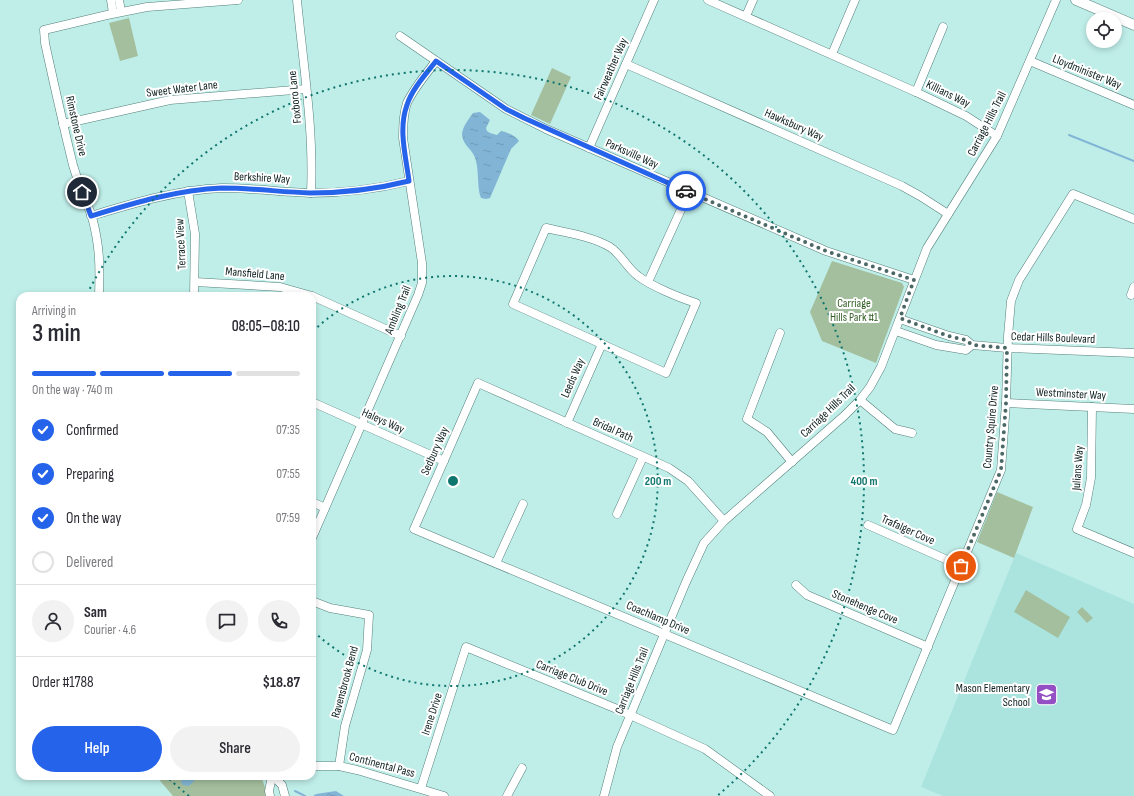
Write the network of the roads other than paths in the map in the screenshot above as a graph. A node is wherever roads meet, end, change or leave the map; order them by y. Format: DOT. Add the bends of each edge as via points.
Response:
graph roads {
  1 [pos="111,0"];
  2 [pos="119,0"];
  3 [pos="238,0"];
  4 [pos="297,0"];
  5 [pos="654,0"];
  6 [pos="708,0"];
  7 [pos="753,0"];
  8 [pos="855,0"];
  9 [pos="1056,0"];
  10 [pos="1076,0"];
  11 [pos="117,12"];
  12 [pos="741,14"];
  13 [pos="1134,25"];
  14 [pos="943,27"];
  15 [pos="400,36"];
  16 [pos="827,52"];
  17 [pos="436,61"];
  18 [pos="1030,61"];
  19 [pos="626,64"];
  20 [pos="306,89"];
  21 [pos="916,92"];
  22 [pos="1134,105"];
  23 [pos="63,124"];
  24 [pos="997,136"];
  25 [pos="589,148"];
  26 [pos="409,181"];
  27 [pos="188,191"];
  28 [pos="689,192"];
  29 [pos="311,193"];
  30 [pos="948,214"];
  31 [pos="91,216"];
  32 [pos="1134,219"];
  33 [pos="914,280"];
  34 [pos="195,282"];
  35 [pos="648,282"];
  36 [pos="99,292"];
  37 [pos="194,292"];
  38 [pos="298,292"];
  39 [pos="316,298"];
  40 [pos="900,318"];
  41 [pos="896,330"];
  42 [pos="780,333"];
  43 [pos="401,336"];
  44 [pos="602,344"];
  45 [pos="972,345"];
  46 [pos="1007,348"];
  47 [pos="1134,353"];
  48 [pos="478,383"];
  49 [pos="860,400"];
  50 [pos="1006,403"];
  51 [pos="316,404"];
  52 [pos="1092,407"];
  53 [pos="1134,409"];
  54 [pos="567,423"];
  55 [pos="362,424"];
  56 [pos="912,433"];
  57 [pos="643,457"];
  58 [pos="444,461"];
  59 [pos="792,462"];
  60 [pos="316,504"];
  61 [pos="523,504"];
  62 [pos="325,508"];
  63 [pos="617,514"];
  64 [pos="724,521"];
  65 [pos="868,525"];
  66 [pos="316,529"];
  67 [pos="414,529"];
  68 [pos="1134,553"];
  69 [pos="496,563"];
  70 [pos="961,566"];
  71 [pos="796,585"];
  72 [pos="316,603"];
  73 [pos="665,634"];
  74 [pos="466,647"];
  75 [pos="928,647"];
  76 [pos="631,716"];
  77 [pos="893,730"];
  78 [pos="316,766"];
  79 [pos="339,766"];
  80 [pos="522,768"];
  81 [pos="272,780"];
  82 [pos="277,780"];
  83 [pos="421,788"];
  84 [pos="270,796"];
  85 [pos="285,796"];
  86 [pos="444,796"];
  87 [pos="507,796"];
  88 [pos="605,796"];
  89 [pos="770,796"];
  1 -- 11 [label="street"];
  2 -- 11 [label="street"];
  3 -- 11 [label="street"];
  4 -- 20 [label="street, Foxboro Lane"];
  5 -- 19 [label="street, Fairweather Way"];
  6 -- 12 [label="street, Killians Way"];
  7 -- 12 [label="street"];
  8 -- 16 [label="street"];
  9 -- 18 [label="street, Carriage Hills Trail"];
  10 -- 13 [label="main road"];
  11 -- 23 [label="street, Rimstone Drive" via="44,30"];
  12 -- 16 [label="street, Killians Way"];
  14 -- 21 [label="street"];
  15 -- 17 [label="street, Parksville Way"];
  16 -- 21 [label="street, Killians Way"];
  17 -- 25 [label="street, Parksville Way" via="506,109"];
  17 -- 26 [label="street, Ambling Trail" via="407,104 403,138"];
  18 -- 22 [label="street, Lloydminister Way"];
  18 -- 24 [label="street, Carriage Hills Trail"];
  19 -- 25 [label="street, Fairweather Way"];
  19 -- 30 [label="street, Hawksbury Way" via="902,186"];
  20 -- 23 [label="street, Sweet Water Lane" via="170,100"];
  20 -- 29 [label="street, Foxboro Lane" via="312,160"];
  21 -- 24 [label="street, Killians Way" via="966,116"];
  23 -- 31 [label="street, Rimstone Drive" via="74,168"];
  24 -- 30 [label="street, Carriage Hills Trail"];
  25 -- 28 [label="street, Parksville Way"];
  26 -- 29 [label="street, Berkshire Way" via="347,192"];
  26 -- 43 [label="street, Ambling Trail" via="422,263 422,283"];
  27 -- 29 [label="street, Berkshire Way" via="223,188"];
  27 -- 31 [label="street, Berkshire Way"];
  27 -- 34 [label="street, Terrace View" via="195,234"];
  28 -- 33 [label="street, Parksville Way" via="826,251"];
  28 -- 35 [label="street"];
  30 -- 33 [label="street, Carriage Hills Trail" via="927,248"];
  31 -- 36 [label="street, Rimstone Drive" via="100,258"];
  32 -- 46 [label="street, Country Squire Drive" via="1073,194 1019,280 1011,301"];
  33 -- 40 [label="street, Carriage Hills Trail"];
  34 -- 37 [label="street, Terrace View"];
  34 -- 38 [label="street, Mansfield Lane" via="280,287"];
  35 -- 44 [label="street" via="696,303 666,373"];
  35 -- 44 [label="street" via="610,248 591,239 546,228 513,304"];
  39 -- 43 [label="street, Mansfield Lane"];
  40 -- 41 [label="street, Carriage Hills Trail"];
  40 -- 45 [label="street, Cedar Hills Boulevard" via="966,340"];
  41 -- 45 [label="street, Cedar Hills Boulevard" via="947,347 966,350"];
  41 -- 49 [label="street, Carriage Hills Trail" via="881,367"];
  42 -- 59 [label="street" via="747,419 767,432"];
  43 -- 55 [label="street, Ambling Trail"];
  44 -- 54 [label="street, Leeds Way"];
  45 -- 46 [label="street, Cedar Hills Boulevard"];
  46 -- 47 [label="street, Cedar Hills Boulevard"];
  46 -- 50 [label="street, Country Squire Drive"];
  48 -- 54 [label="street, Bridal Path"];
  48 -- 58 [label="street, Sedbury Way"];
  49 -- 56 [label="street" via="895,429"];
  49 -- 59 [label="street, Carriage Hills Trail"];
  50 -- 52 [label="street, Westminster Way"];
  50 -- 70 [label="street, Country Squire Drive" via="1001,470"];
  51 -- 55 [label="street, Haleys Way"];
  52 -- 53 [label="street, Westminster Way"];
  52 -- 68 [label="street, Julians Way" via="1091,478 1086,505 1077,529"];
  54 -- 57 [label="street, Bridal Path"];
  55 -- 58 [label="street, Haleys Way"];
  55 -- 62 [label="street, Ambling Trail"];
  57 -- 63 [label="street"];
  57 -- 64 [label="street, Bridal Path" via="669,468 688,481"];
  58 -- 67 [label="street, Sedbury Way"];
  59 -- 64 [label="street, Carriage Hills Trail"];
  60 -- 62 [label="street"];
  61 -- 69 [label="street"];
  62 -- 66 [label="street, Ambling Trail"];
  64 -- 73 [label="street, Carriage Hills Trail" via="704,543"];
  65 -- 70 [label="street, Trafalger Cove"];
  67 -- 69 [label="street, Coachlamp Drive"];
  69 -- 73 [label="street, Coachlamp Drive"];
  70 -- 75 [label="street, Country Squire Drive"];
  71 -- 75 [label="street, Stonehenge Cove" via="807,595"];
  72 -- 79 [label="street, Ravensbrook Bend" via="330,608 369,615 367,650 345,726"];
  73 -- 76 [label="street, Carriage Hills Trail"];
  73 -- 77 [label="street, Coachlamp Drive"];
  74 -- 76 [label="street, Carriage Club Drive"];
  74 -- 83 [label="street, Irene Drive"];
  75 -- 77 [label="street, Country Squire Drive"];
  76 -- 88 [label="street, Carriage Hills Trail" via="617,747"];
  76 -- 89 [label="street, Carriage Club Drive" via="705,749"];
  78 -- 79 [label="street, Continental Pass"];
  79 -- 83 [label="street, Continental Pass"];
  80 -- 87 [label="street"];
  81 -- 84 [label="street"];
  82 -- 85 [label="street" via="282,785"];
  83 -- 86 [label="street, Continental Pass"];
}
